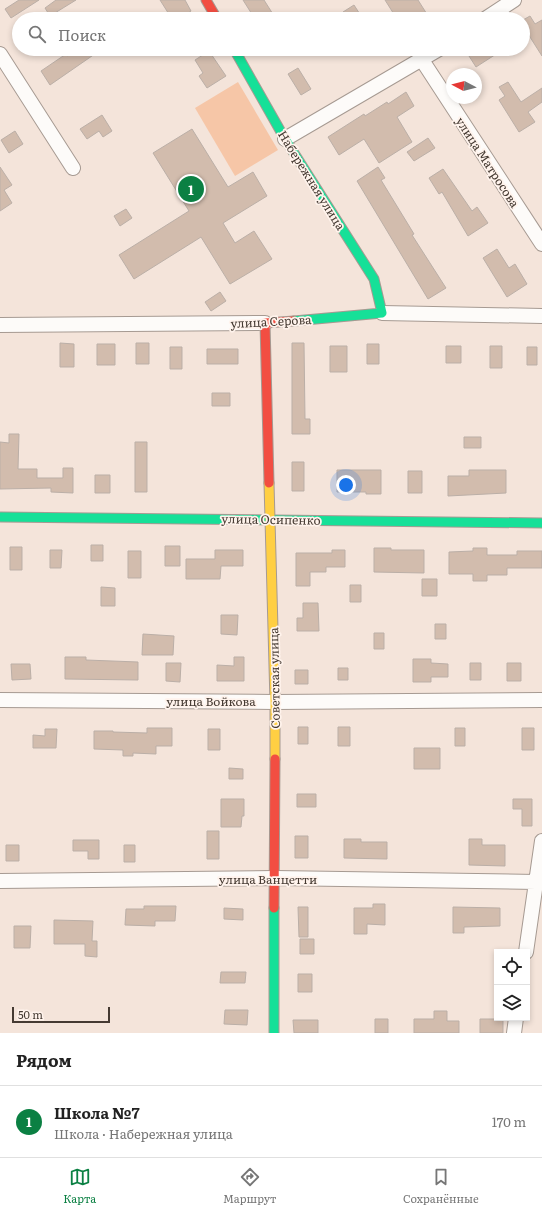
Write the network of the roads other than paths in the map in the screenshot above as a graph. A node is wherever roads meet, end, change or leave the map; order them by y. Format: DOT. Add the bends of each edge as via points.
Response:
graph roads {
  1 [pos="206,0"];
  2 [pos="514,0"];
  3 [pos="213,12"];
  4 [pos="496,12"];
  5 [pos="0,54"];
  6 [pos="238,56"];
  7 [pos="428,56"];
  8 [pos="422,60"];
  9 [pos="285,139"];
  10 [pos="73,168"];
  11 [pos="542,244"];
  12 [pos="382,313"];
  13 [pos="542,316"];
  14 [pos="265,323"];
  15 [pos="0,325"];
  16 [pos="0,517"];
  17 [pos="271,519"];
  18 [pos="542,523"];
  19 [pos="0,700"];
  20 [pos="542,700"];
  21 [pos="275,702"];
  22 [pos="542,841"];
  23 [pos="275,878"];
  24 [pos="0,881"];
  25 [pos="536,882"];
  26 [pos="526,949"];
  27 [pos="516,1021"];
  28 [pos="274,1033"];
  29 [pos="514,1033"];
  1 -- 3 [label="street"];
  2 -- 4 [label="street"];
  5 -- 10 [label="street"];
  6 -- 9 [label="street, Набережная улица"];
  7 -- 8 [label="street"];
  8 -- 9 [label="street"];
  8 -- 11 [label="street, улица Матросова"];
  9 -- 12 [label="street, Набережная улица" via="374,278"];
  12 -- 13 [label="street, улица Серова"];
  12 -- 14 [label="street, улица Серова"];
  14 -- 15 [label="street, улица Серова"];
  14 -- 17 [label="street, Советская улица"];
  16 -- 17 [label="street, улица Осипенко"];
  17 -- 18 [label="street, улица Осипенко"];
  17 -- 21 [label="street, Советская улица"];
  19 -- 21 [label="street, улица Войкова"];
  20 -- 21 [label="street, улица Войкова"];
  21 -- 23 [label="street, Советская улица"];
  22 -- 25 [label="street"];
  23 -- 24 [label="street, улица Ванцетти"];
  23 -- 25 [label="street, улица Ванцетти"];
  23 -- 28 [label="street, Советская улица"];
  25 -- 26 [label="street"];
  27 -- 29 [label="street"];
}
